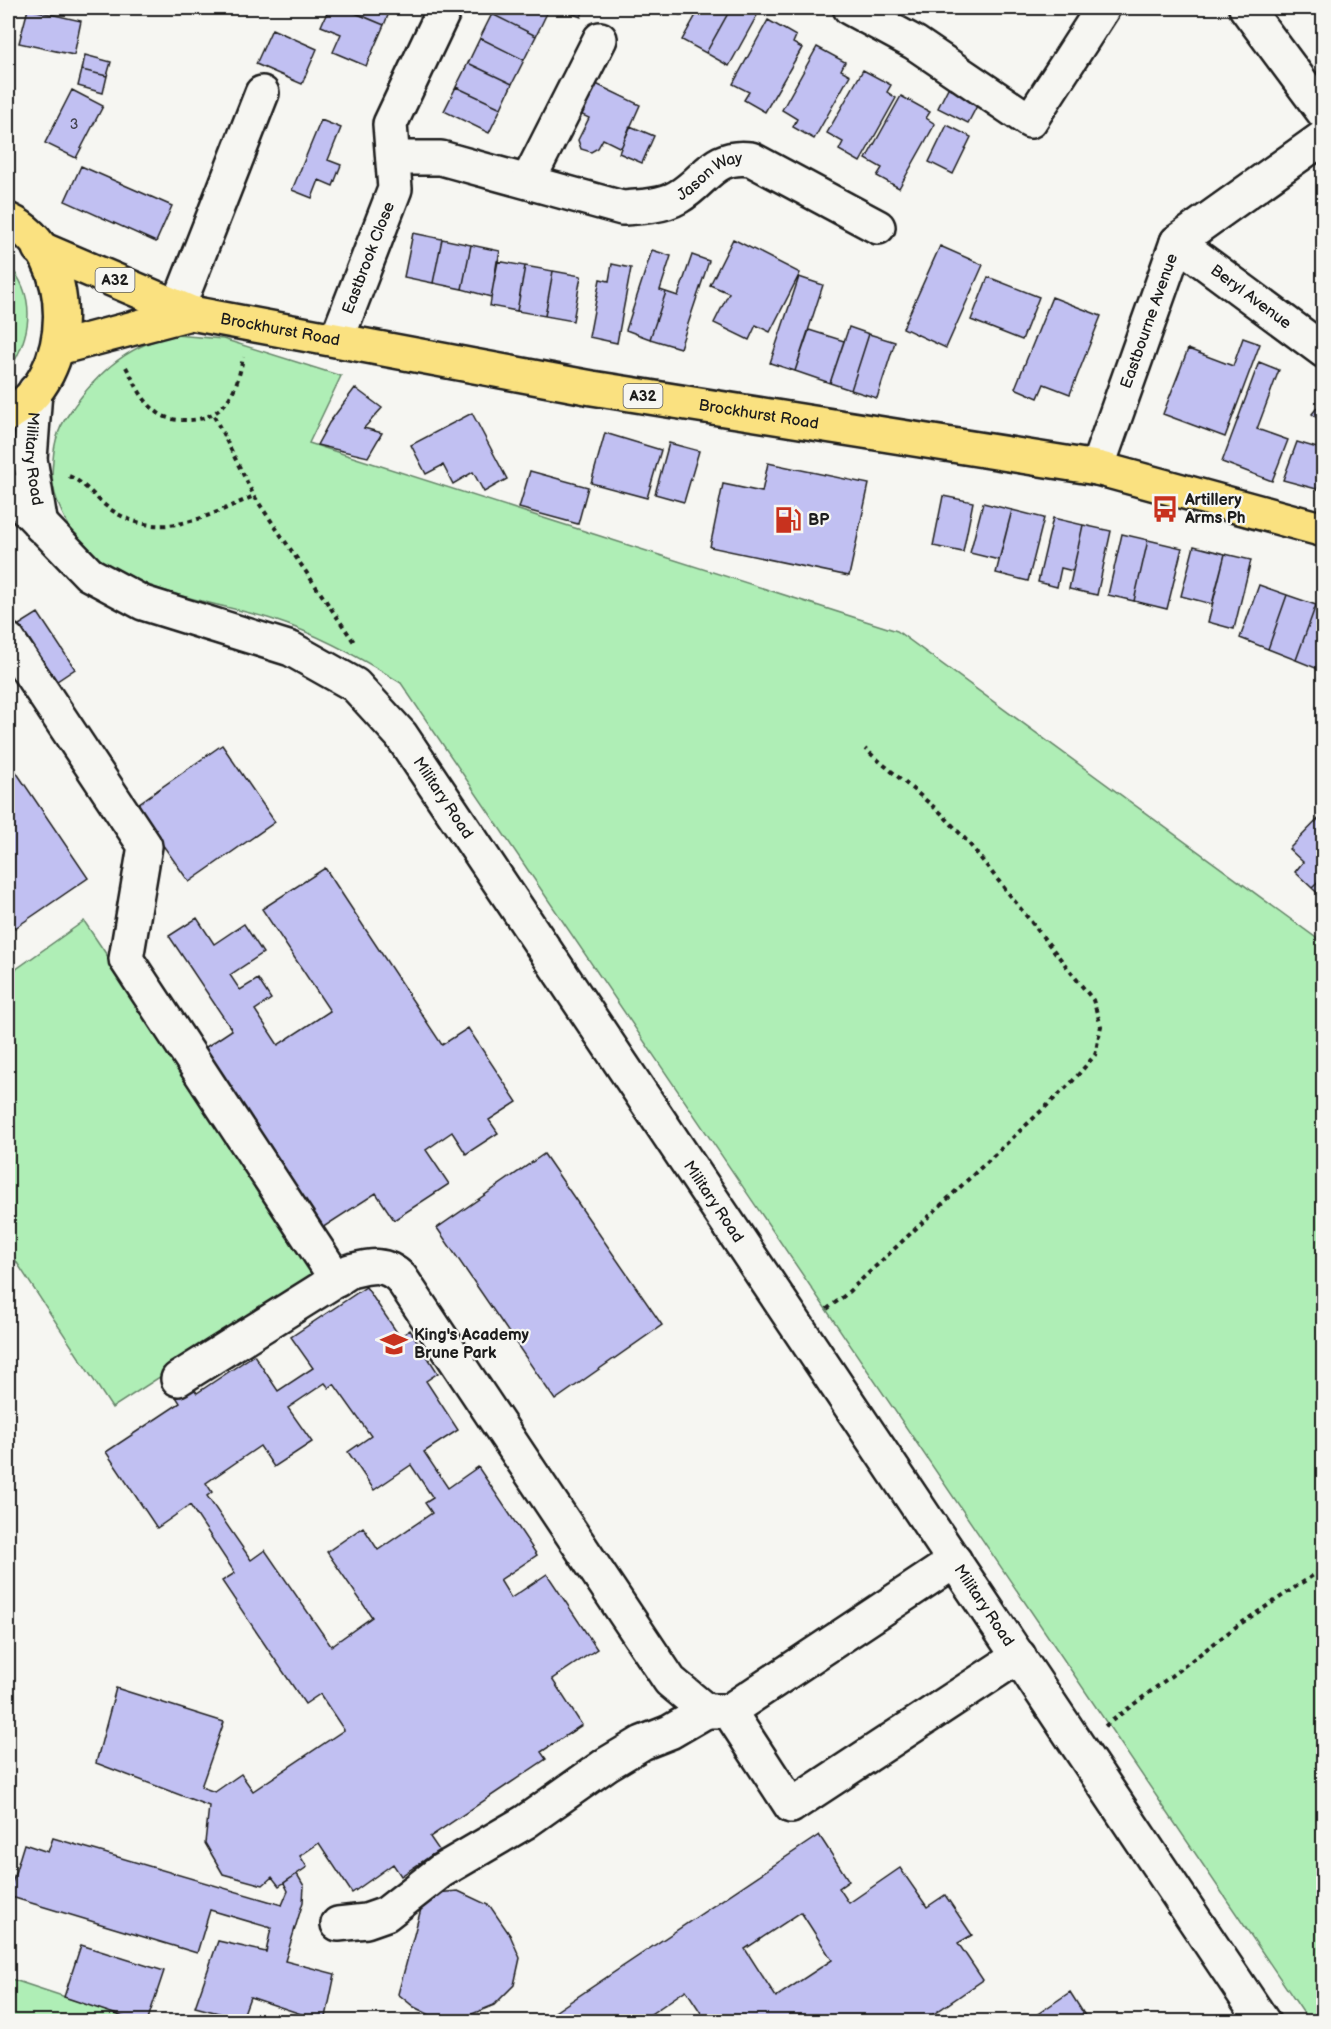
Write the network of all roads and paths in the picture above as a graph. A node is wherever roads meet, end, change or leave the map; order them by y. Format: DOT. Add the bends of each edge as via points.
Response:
graph roads {
  1 [pos="445,8"];
  2 [pos="850,8"];
  3 [pos="1103,8"];
  4 [pos="1246,8"];
  5 [pos="600,39"];
  6 [pos="262,93"];
  7 [pos="1323,113"];
  8 [pos="1323,137"];
  9 [pos="393,159"];
  10 [pos="528,181"];
  11 [pos="9,217"];
  12 [pos="878,227"];
  13 [pos="1177,242"];
  14 [pos="39,248"];
  15 [pos="185,310"];
  16 [pos="248,323"];
  17 [pos="109,334"];
  18 [pos="338,339"];
  19 [pos="58,348"];
  20 [pos="1323,351"];
  21 [pos="35,391"];
  22 [pos="8,414"];
  23 [pos="214,416"];
  24 [pos="30,459"];
  25 [pos="1097,468"];
  26 [pos="8,490"];
  27 [pos="254,496"];
  28 [pos="41,526"];
  29 [pos="1323,530"];
  30 [pos="8,640"];
  31 [pos="355,685"];
  32 [pos="865,749"];
  33 [pos="337,1280"];
  34 [pos="799,1329"];
  35 [pos="178,1379"];
  36 [pos="955,1561"];
  37 [pos="1323,1568"];
  38 [pos="1019,1656"];
  39 [pos="718,1711"];
  40 [pos="1080,1747"];
  41 [pos="338,1924"];
  42 [pos="1263,2022"];
  1 -- 9 [label="street, Eastbrook Close" via="390,124"];
  2 -- 3 [label="street" via="915,43 1030,121"];
  4 -- 7 [label="street"];
  5 -- 10 [label="street"];
  6 -- 15 [label="street"];
  8 -- 13 [label="street, Eastbourne Avenue"];
  9 -- 10 [label="street, Jason Way" via="441,158"];
  9 -- 18 [label="street, Eastbrook Close" via="395,189"];
  10 -- 12 [label="street, Jason Way" via="622,208 642,207 678,197 720,163 734,157 751,159"];
  11 -- 14 [label="main road"];
  13 -- 20 [label="street, Beryl Avenue"];
  13 -- 25 [label="street, Eastbourne Avenue"];
  14 -- 15 [label="main road, Brockhurst Road / A32"];
  14 -- 19 [label="main road" via="56,278 62,313"];
  15 -- 16 [label="main road, Brockhurst Road / A32"];
  15 -- 17 [label="main road, Brockhurst Road / A32"];
  16 -- 18 [label="main road, Brockhurst Road / A32"];
  16 -- 23 [label="path" via="241,367 232,392"];
  17 -- 19 [label="main road, Brockhurst Road / A32"];
  17 -- 23 [label="path" via="146,402 159,414 174,420"];
  18 -- 25 [label="main road, Brockhurst Road / A32" via="592,388"];
  19 -- 21 [label="main road"];
  21 -- 22 [label="main road"];
  21 -- 24 [label="street, Military Road"];
  23 -- 27 [label="path"];
  24 -- 27 [label="path" via="75,479 115,512 153,526 174,526 202,518"];
  24 -- 28 [label="street, Military Road"];
  25 -- 29 [label="main road, Brockhurst Road / A32"];
  26 -- 28 [label="street, Military Road"];
  27 -- 31 [label="path" via="354,640"];
  28 -- 31 [label="street, Military Road" via="88,574 143,603 291,649"];
  30 -- 33 [label="street" via="145,846 126,959"];
  31 -- 34 [label="street, Military Road" via="401,735"];
  32 -- 34 [label="path" via="941,813 967,841 1074,973 1093,1000 1101,1026 1095,1055 1071,1083 844,1296"];
  33 -- 35 [label="street"];
  33 -- 39 [label="street" via="350,1271 381,1265 401,1278 670,1681"];
  34 -- 36 [label="street, Military Road"];
  36 -- 38 [label="street, Military Road"];
  36 -- 39 [label="street"];
  37 -- 40 [label="path" via="1237,1626"];
  38 -- 39 [label="street" via="790,1806"];
  38 -- 40 [label="street, Military Road"];
  39 -- 41 [label="street" via="642,1743 607,1764 525,1822 441,1871 386,1914"];
  40 -- 42 [label="street, Military Road"];
}
